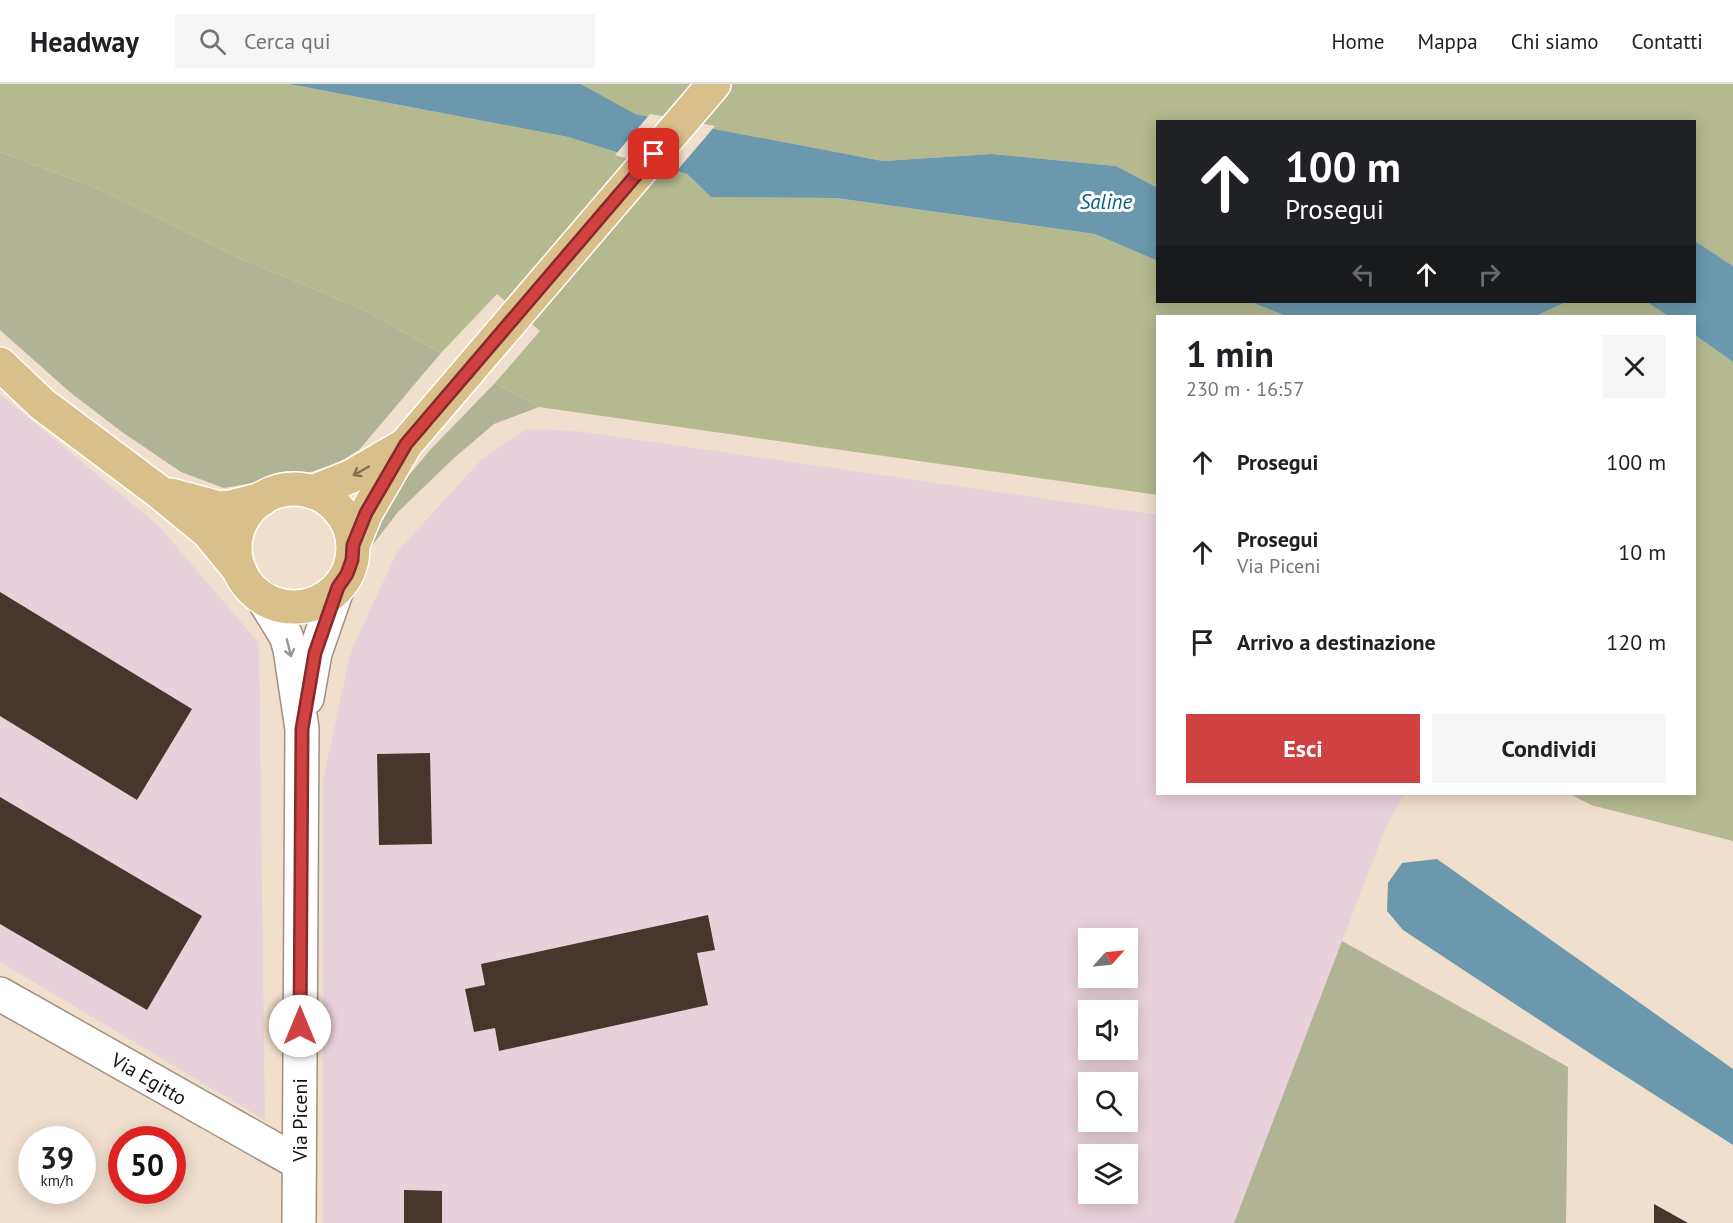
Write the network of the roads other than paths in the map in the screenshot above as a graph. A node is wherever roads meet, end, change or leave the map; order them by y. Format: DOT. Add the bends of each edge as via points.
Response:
graph roads {
  1 [pos="714,84"];
  2 [pos="0,364"];
  3 [pos="406,444"];
  4 [pos="158,491"];
  5 [pos="312,492"];
  6 [pos="262,499"];
  7 [pos="353,545"];
  8 [pos="240,570"];
  9 [pos="338,587"];
  10 [pos="262,597"];
  11 [pos="302,729"];
  12 [pos="0,994"];
  13 [pos="300,1163"];
  14 [pos="299,1223"];
  1 -- 3 [label="main road"];
  2 -- 4 [label="main road" via="42,404"];
  3 -- 5 [label="main road, one-way" via="352,476"];
  3 -- 7 [label="main road" via="366,513"];
  4 -- 6 [label="main road" via="219,508"];
  4 -- 8 [label="main road" via="208,531"];
  5 -- 6 [label="main road" via="286,490"];
  5 -- 7 [label="main road" via="328,499 340,512"];
  6 -- 8 [label="main road" via="249,510 238,531 236,555"];
  7 -- 9 [label="main road" via="347,574"];
  8 -- 10 [label="main road"];
  9 -- 10 [label="main road" via="310,605 293,607"];
  9 -- 11 [label="main road, Via Piceni" via="315,653"];
  10 -- 11 [label="main road, Via Piceni, one-way" via="290,649"];
  11 -- 13 [label="main road, Via Piceni"];
  12 -- 13 [label="main road, Via Egitto"];
  13 -- 14 [label="main road, Via Piceni"];
}
